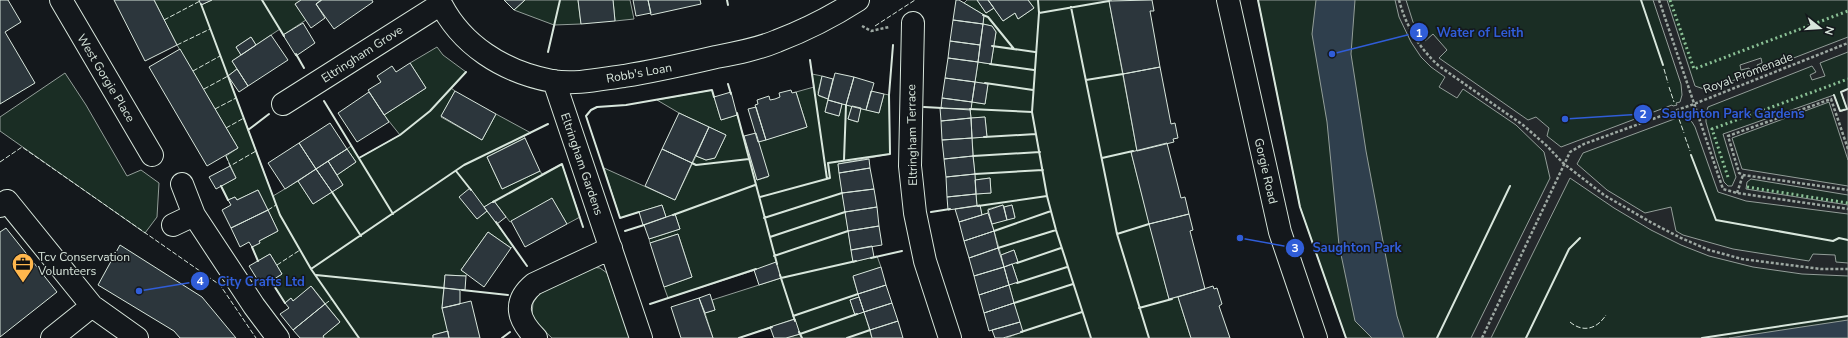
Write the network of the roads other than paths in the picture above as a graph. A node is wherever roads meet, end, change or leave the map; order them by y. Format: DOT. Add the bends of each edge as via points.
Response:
graph roads {
  1 [pos="62,0"];
  2 [pos="858,0"];
  3 [pos="1228,0"];
  4 [pos="440,2"];
  5 [pos="912,22"];
  6 [pos="554,81"];
  7 [pos="283,104"];
  8 [pos="152,155"];
  9 [pos="182,184"];
  10 [pos="0,206"];
  11 [pos="194,215"];
  12 [pos="173,226"];
  13 [pos="610,248"];
  14 [pos="92,306"];
  15 [pos="52,338"];
  16 [pos="137,338"];
  17 [pos="278,338"];
  18 [pos="536,338"];
  19 [pos="641,338"];
  20 [pos="950,338"];
  21 [pos="1316,338"];
  1 -- 8 [label="street, West Gorgie Place"];
  2 -- 6 [label="street, Robb's Loan" via="806,29 776,42 748,50 644,73 579,82"];
  3 -- 21 [label="street, Gorgie Road" via="1280,232"];
  4 -- 6 [label="street, Robb's Loan" via="455,27 485,55 528,75"];
  4 -- 7 [label="street, Eltringham Grove"];
  5 -- 20 [label="street, Eltringham Terrace" via="910,166 915,213 925,261"];
  6 -- 13 [label="street, Eltringham Gardens"];
  9 -- 11 [label="street"];
  10 -- 14 [label="street" via="7,201"];
  11 -- 12 [label="street"];
  11 -- 17 [label="street"];
  13 -- 18 [label="street" via="528,289 521,302 521,318"];
  13 -- 19 [label="street, Eltringham Gardens"];
  14 -- 15 [label="street"];
  14 -- 16 [label="street"];
}
